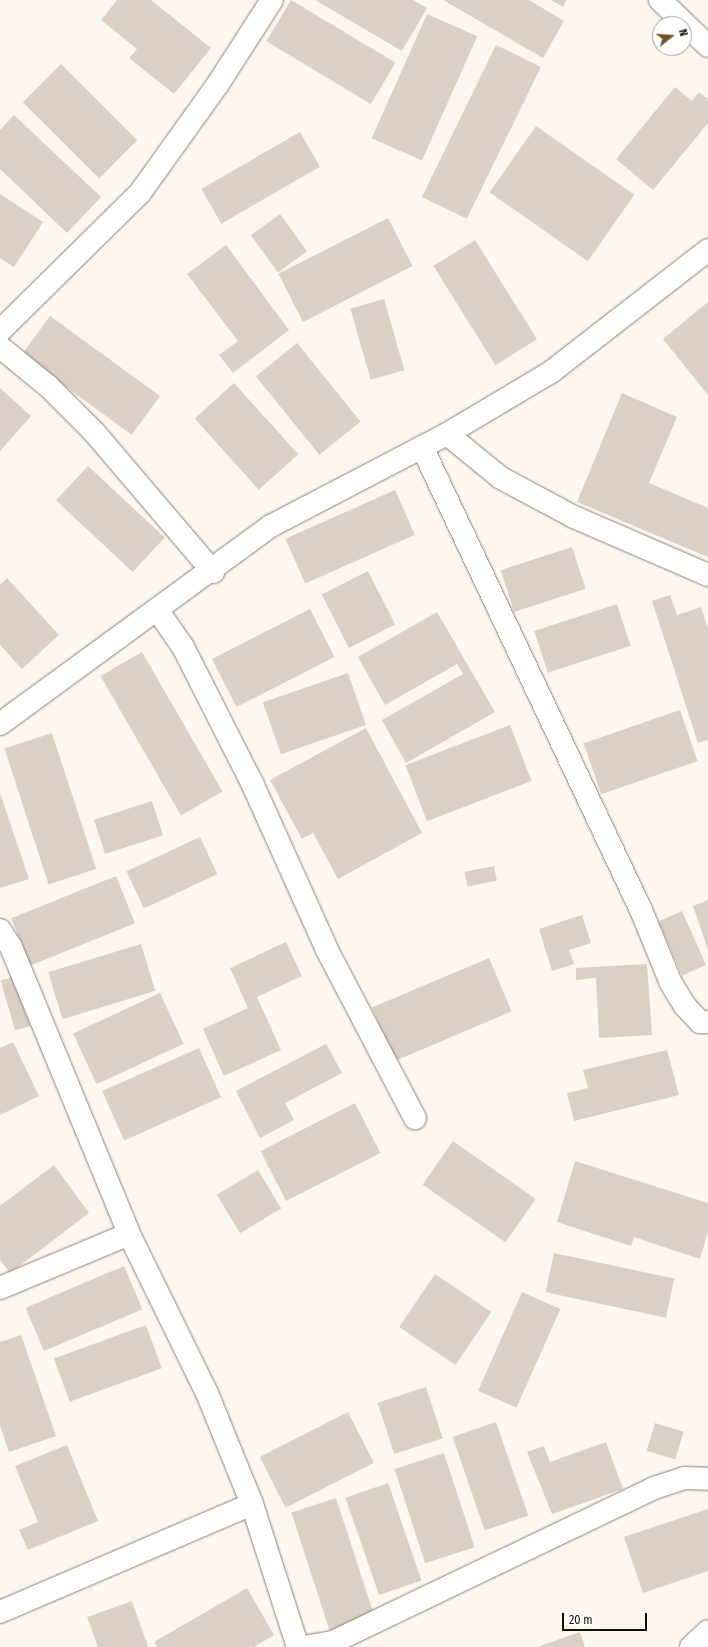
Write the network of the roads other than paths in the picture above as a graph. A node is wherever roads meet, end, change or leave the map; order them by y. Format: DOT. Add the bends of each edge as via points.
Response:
graph roads {
  1 [pos="272,0"];
  2 [pos="660,0"];
  3 [pos="708,46"];
  4 [pos="708,250"];
  5 [pos="0,331"];
  6 [pos="0,347"];
  7 [pos="448,434"];
  8 [pos="422,447"];
  9 [pos="212,572"];
  10 [pos="708,575"];
  11 [pos="158,611"];
  12 [pos="0,724"];
  13 [pos="4,943"];
  14 [pos="708,1022"];
  15 [pos="415,1118"];
  16 [pos="129,1234"];
  17 [pos="0,1288"];
  18 [pos="708,1479"];
  19 [pos="252,1504"];
  20 [pos="0,1612"];
  21 [pos="708,1631"];
  22 [pos="298,1647"];
  23 [pos="304,1647"];
  24 [pos="690,1647"];
  1 -- 5 [label="street" via="218,84 140,193"];
  2 -- 3 [label="street"];
  4 -- 7 [label="street" via="551,372"];
  6 -- 9 [label="street" via="48,386 94,432"];
  7 -- 8 [label="street"];
  7 -- 10 [label="street" via="508,481 574,517"];
  8 -- 9 [label="street" via="271,526"];
  8 -- 14 [label="street" via="641,910 671,983 685,1006 700,1022"];
  9 -- 11 [label="street"];
  11 -- 12 [label="street"];
  11 -- 15 [label="street" via="184,647 253,785 327,950"];
  13 -- 16 [label="street"];
  16 -- 17 [label="street"];
  16 -- 19 [label="street" via="207,1393"];
  18 -- 23 [label="street" via="684,1478 654,1488 332,1642"];
  19 -- 20 [label="street"];
  19 -- 22 [label="street"];
  21 -- 24 [label="street"];
}
